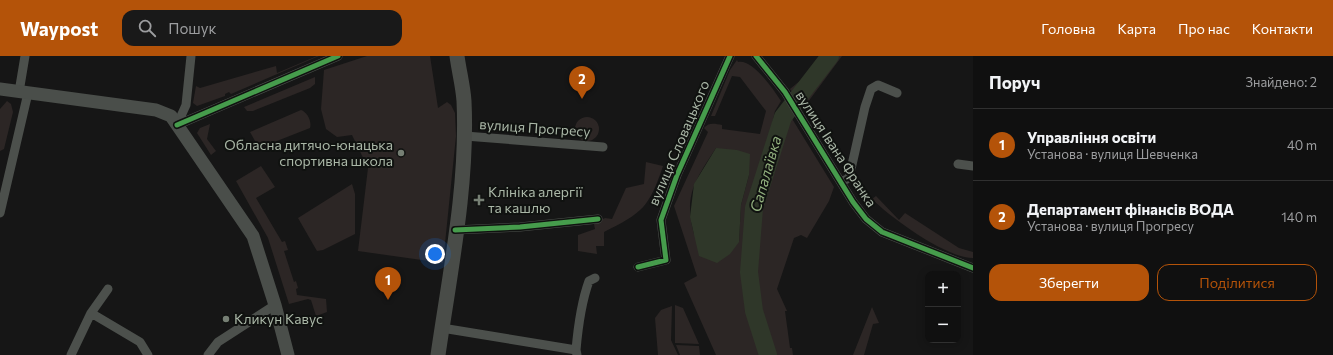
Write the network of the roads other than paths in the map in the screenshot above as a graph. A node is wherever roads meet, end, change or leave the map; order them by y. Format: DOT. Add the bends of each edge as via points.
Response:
graph roads {
  1 [pos="25,56"];
  2 [pos="191,56"];
  3 [pos="338,56"];
  4 [pos="457,56"];
  5 [pos="730,56"];
  6 [pos="756,56"];
  7 [pos="0,89"];
  8 [pos="24,93"];
  9 [pos="897,93"];
  10 [pos="177,125"];
  11 [pos="465,136"];
  12 [pos="602,147"];
  13 [pos="958,164"];
  14 [pos="973,166"];
  15 [pos="841,182"];
  16 [pos="1,203"];
  17 [pos="0,213"];
  18 [pos="598,219"];
  19 [pos="456,230"];
  20 [pos="638,267"];
  21 [pos="973,268"];
  22 [pos="595,278"];
  23 [pos="108,288"];
  24 [pos="275,305"];
  25 [pos="91,313"];
  26 [pos="442,328"];
  27 [pos="576,353"];
  28 [pos="71,355"];
  29 [pos="148,355"];
  30 [pos="208,355"];
  31 [pos="288,355"];
  32 [pos="438,355"];
  1 -- 8 [label="street"];
  2 -- 10 [label="street" via="186,105"];
  3 -- 10 [label="street"];
  4 -- 11 [label="main road" via="464,99"];
  5 -- 20 [label="street, вулиця Словацького" via="677,175 660,220 666,260"];
  6 -- 15 [label="street, вулиця Івана Франка" via="785,92"];
  7 -- 8 [label="main road"];
  8 -- 10 [label="main road" via="156,110 171,116"];
  8 -- 16 [label="street"];
  9 -- 15 [label="street" via="878,85 870,89 849,178"];
  10 -- 24 [label="main road" via="253,236"];
  11 -- 12 [label="street, вулиця Прогресу"];
  11 -- 19 [label="main road"];
  13 -- 14 [label="street"];
  15 -- 21 [label="street, вулиця Івана Франка" via="866,219 882,232"];
  16 -- 17 [label="street"];
  18 -- 19 [label="street"];
  19 -- 26 [label="main road"];
  22 -- 27 [label="street" via="589,281 587,287"];
  23 -- 25 [label="street"];
  24 -- 30 [label="street" via="218,342"];
  24 -- 31 [label="main road"];
  25 -- 28 [label="street"];
  25 -- 29 [label="street" via="140,342"];
  26 -- 27 [label="street" via="535,342"];
  26 -- 32 [label="main road"];
}
